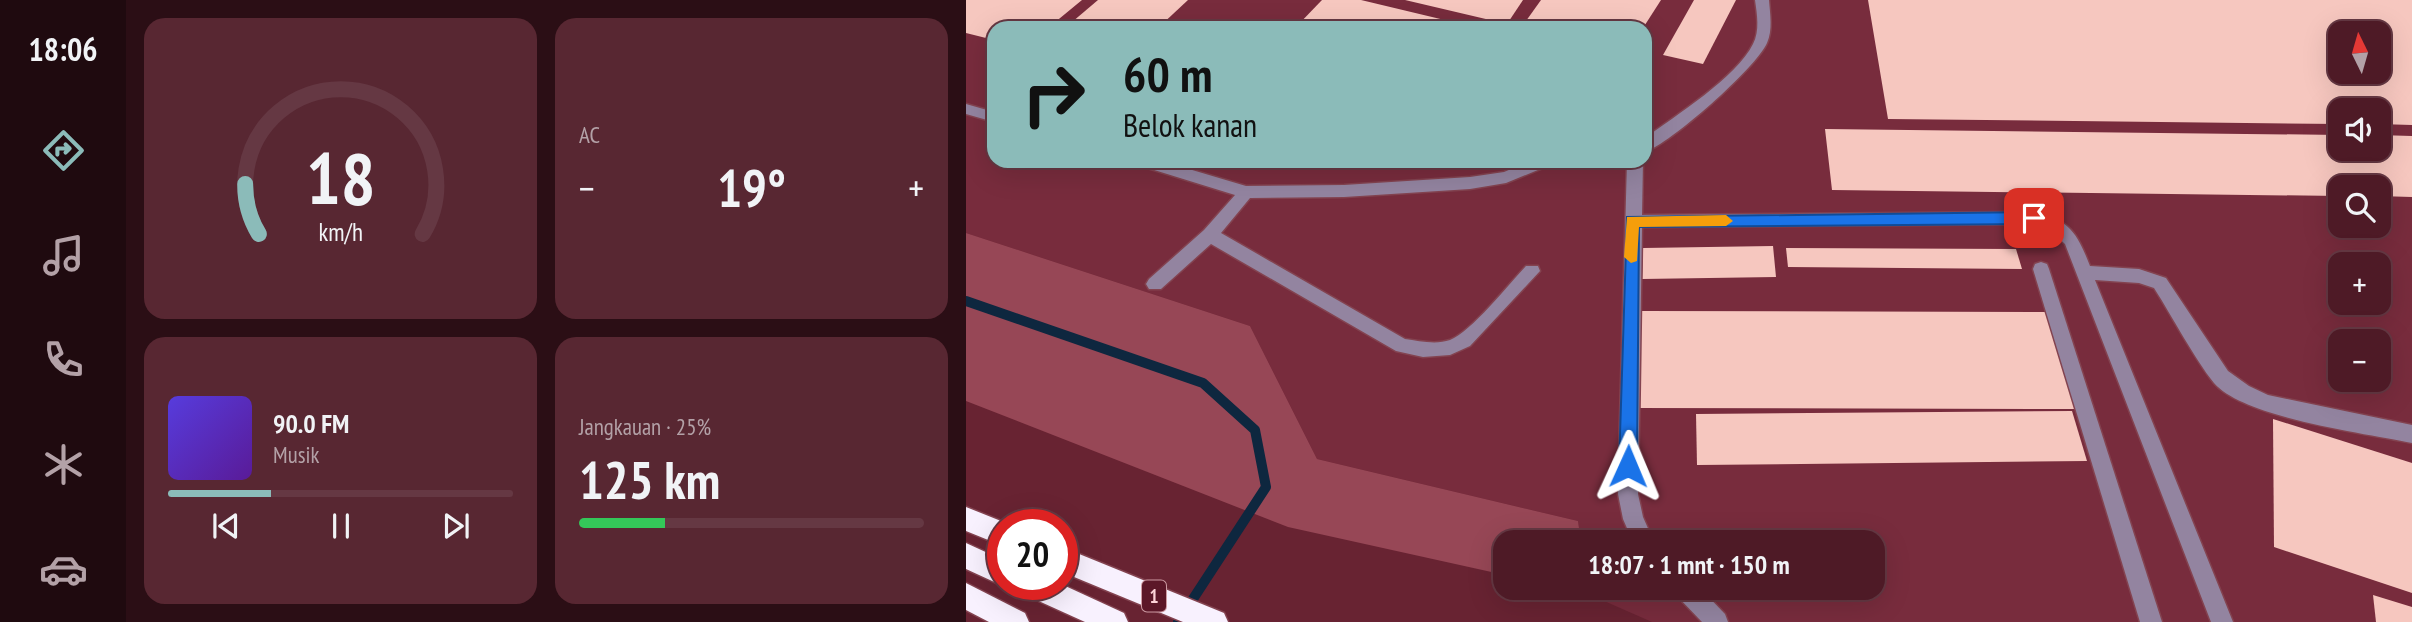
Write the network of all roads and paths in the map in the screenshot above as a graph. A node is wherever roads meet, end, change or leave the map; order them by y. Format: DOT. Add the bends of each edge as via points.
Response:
graph roads {
  1 [pos="1762,0"];
  2 [pos="966,109"];
  3 [pos="987,115"];
  4 [pos="1652,140"];
  5 [pos="1166,168"];
  6 [pos="1528,168"];
  7 [pos="1635,168"];
  8 [pos="1246,192"];
  9 [pos="1632,221"];
  10 [pos="1210,235"];
  11 [pos="2041,269"];
  12 [pos="1532,271"];
  13 [pos="2083,272"];
  14 [pos="1155,284"];
  15 [pos="2412,434"];
  16 [pos="966,519"];
  17 [pos="987,528"];
  18 [pos="1638,530"];
  19 [pos="966,556"];
  20 [pos="1078,565"];
  21 [pos="987,566"];
  22 [pos="966,597"];
  23 [pos="1066,600"];
  24 [pos="1696,600"];
  25 [pos="1016,622"];
  26 [pos="1115,622"];
  27 [pos="1215,622"];
  28 [pos="1717,622"];
  29 [pos="2151,622"];
  30 [pos="2222,622"];
  1 -- 4 [label="street" via="1760,43 1746,64"];
  2 -- 3 [label="street"];
  5 -- 8 [label="street"];
  6 -- 8 [label="street" via="1470,183"];
  7 -- 9 [label="street"];
  8 -- 10 [label="street"];
  9 -- 13 [label="street" via="2034,218 2054,222 2065,231"];
  9 -- 18 [label="street" via="1628,494"];
  10 -- 12 [label="street" via="1402,346 1423,349 1459,344"];
  10 -- 14 [label="street"];
  11 -- 29 [label="street"];
  13 -- 15 [label="street" via="2138,276 2160,283 2221,377 2246,395"];
  13 -- 30 [label="street"];
  16 -- 17 [label="highway"];
  19 -- 21 [label="highway"];
  20 -- 27 [label="highway, 1"];
  22 -- 25 [label="highway"];
  23 -- 26 [label="highway, 1"];
  24 -- 28 [label="street"];
}
